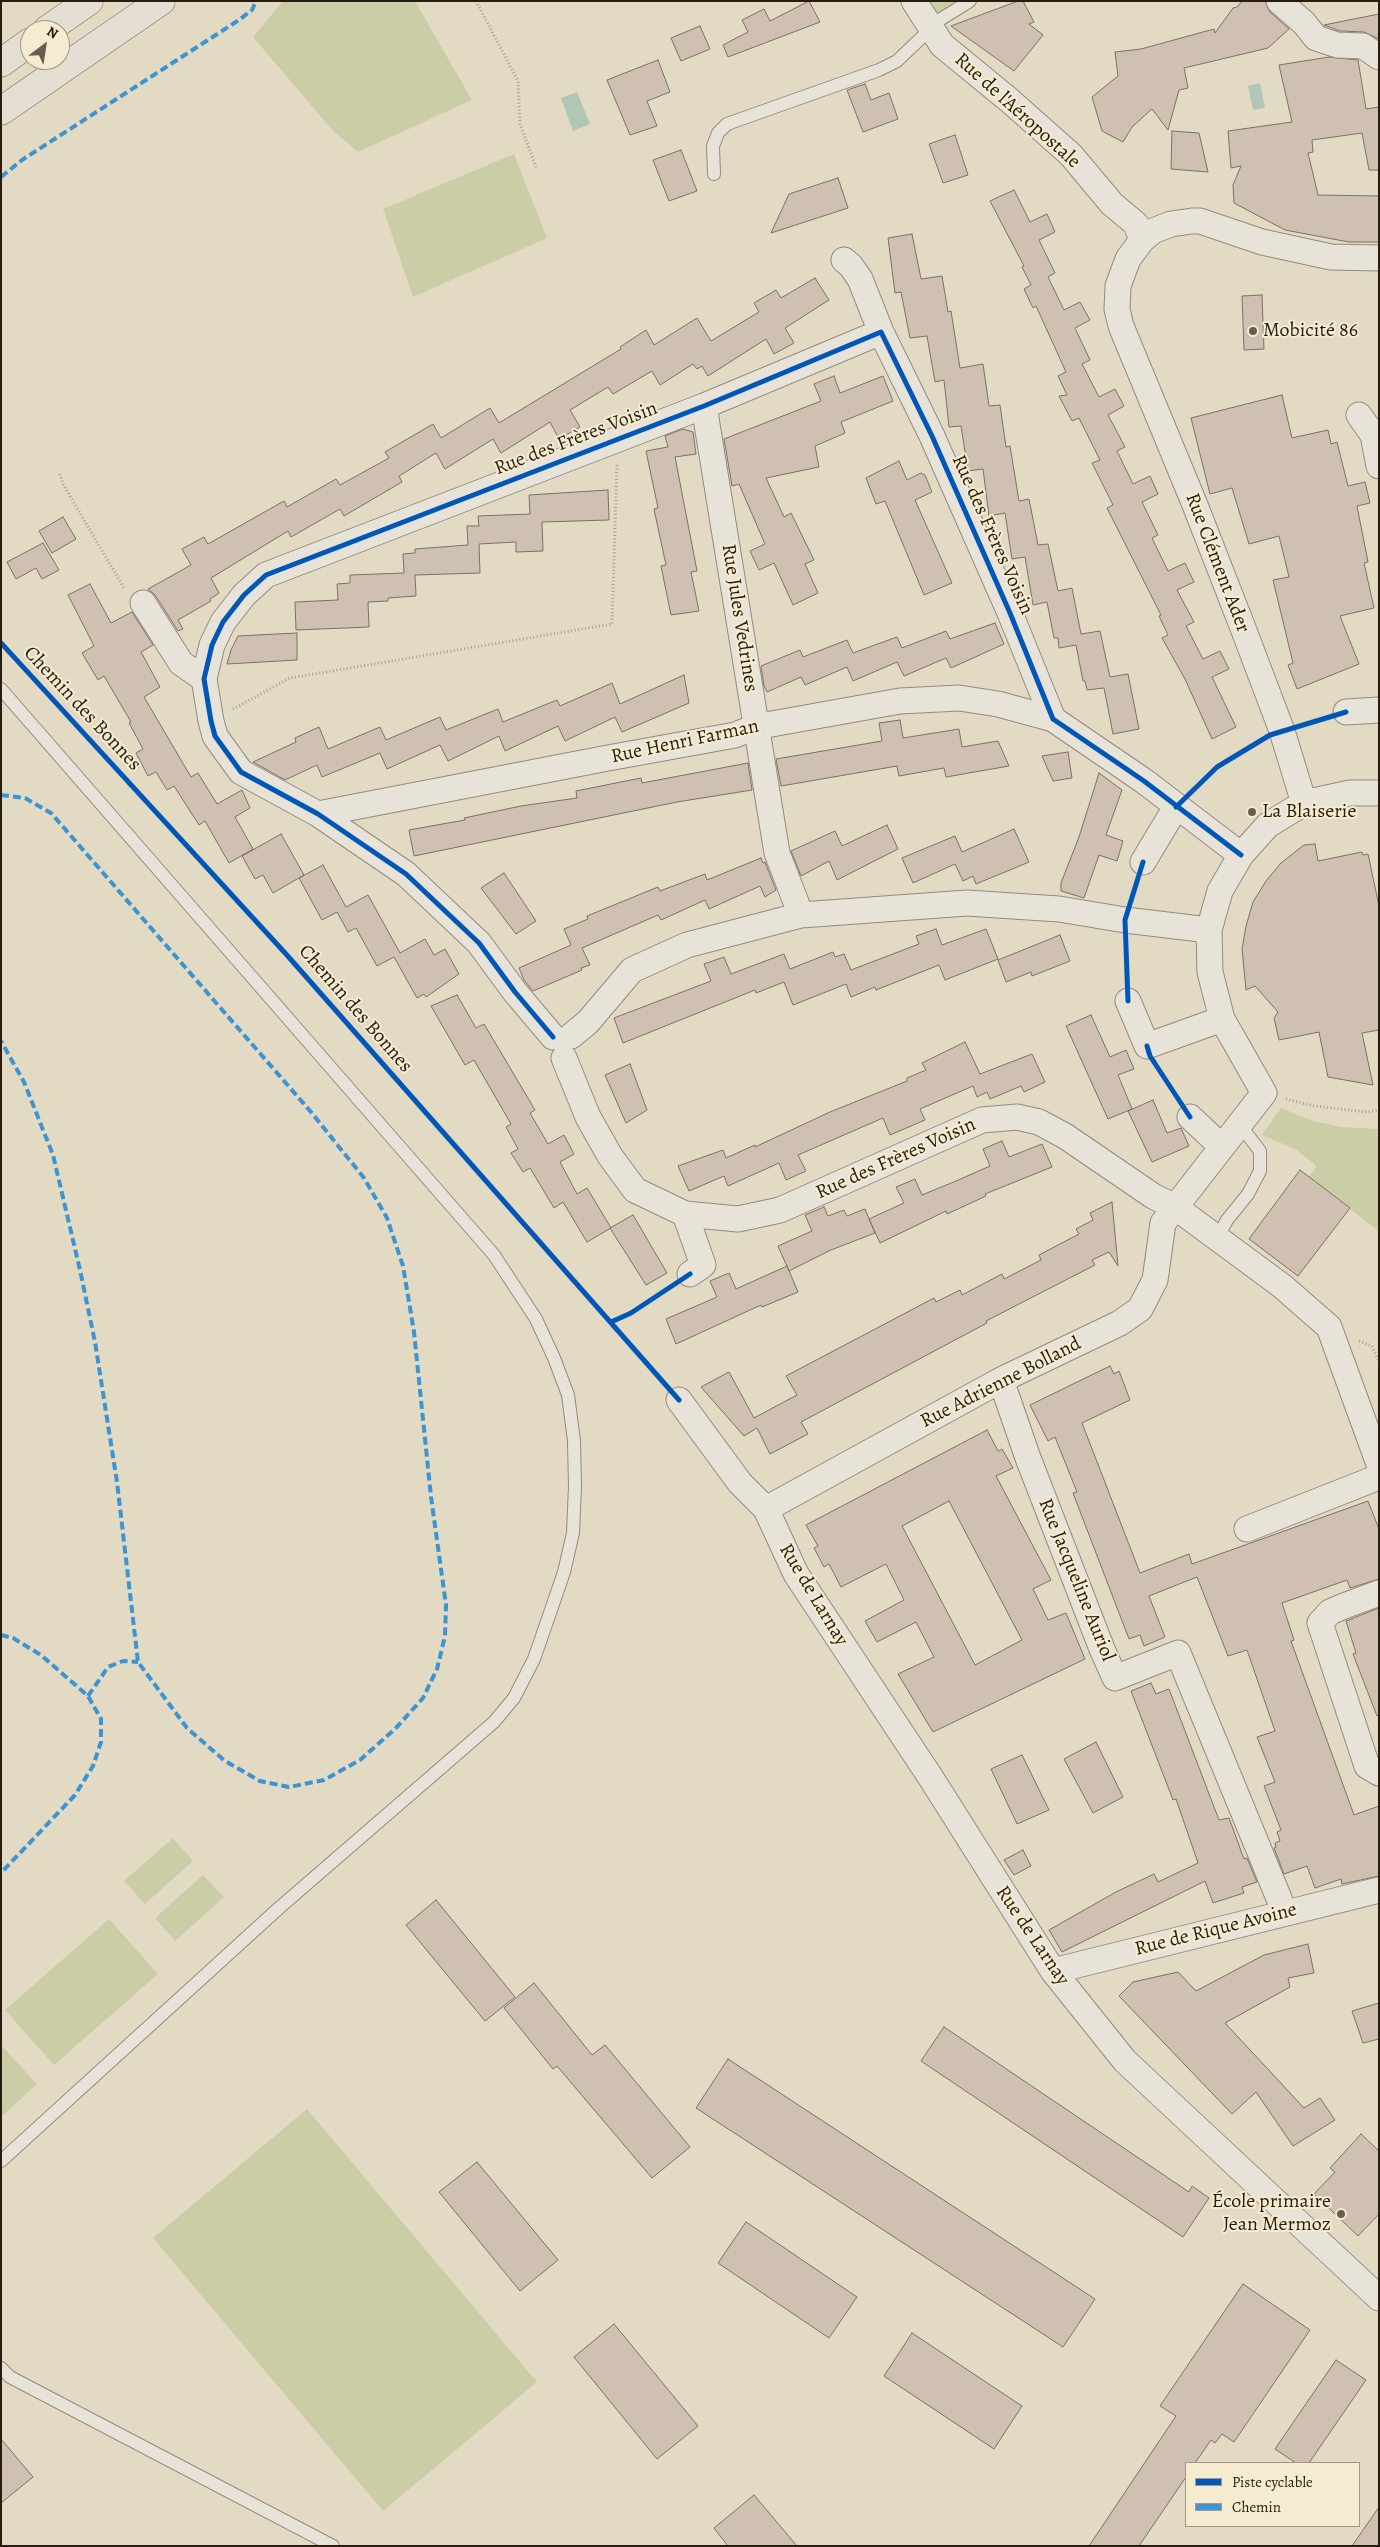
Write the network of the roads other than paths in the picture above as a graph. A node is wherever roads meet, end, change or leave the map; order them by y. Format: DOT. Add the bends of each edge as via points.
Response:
graph roads {
  1 [pos="89,1"];
  2 [pos="161,1"];
  3 [pos="914,1"];
  4 [pos="970,1"];
  5 [pos="1279,1"];
  6 [pos="61,20"];
  7 [pos="932,29"];
  8 [pos="20,49"];
  9 [pos="1379,57"];
  10 [pos="1,63"];
  11 [pos="1,111"];
  12 [pos="714,174"];
  13 [pos="1142,240"];
  14 [pos="1379,258"];
  15 [pos="844,260"];
  16 [pos="882,332"];
  17 [pos="704,406"];
  18 [pos="1359,415"];
  19 [pos="1379,466"];
  20 [pos="143,603"];
  21 [pos="204,679"];
  22 [pos="1,689"];
  23 [pos="1379,710"];
  24 [pos="1346,712"];
  25 [pos="1053,718"];
  26 [pos="755,727"];
  27 [pos="1379,793"];
  28 [pos="1304,803"];
  29 [pos="1176,807"];
  30 [pos="318,814"];
  31 [pos="1241,855"];
  32 [pos="1143,862"];
  33 [pos="801,915"];
  34 [pos="1209,930"];
  35 [pos="1128,1001"];
  36 [pos="1222,1019"];
  37 [pos="563,1043"];
  38 [pos="1190,1117"];
  39 [pos="1240,1125"];
  40 [pos="1222,1147"];
  41 [pos="1175,1207"];
  42 [pos="685,1214"];
  43 [pos="1217,1238"];
  44 [pos="690,1274"];
  45 [pos="1001,1380"];
  46 [pos="679,1400"];
  47 [pos="1379,1464"];
  48 [pos="1379,1477"];
  49 [pos="766,1509"];
  50 [pos="1247,1529"];
  51 [pos="1379,1593"];
  52 [pos="1379,1773"];
  53 [pos="1379,1890"];
  54 [pos="1285,1913"];
  55 [pos="1053,1971"];
  56 [pos="1,2160"];
  57 [pos="1379,2298"];
  58 [pos="1,2368"];
  59 [pos="332,2546"];
  1 -- 6 [label="main road"];
  2 -- 11 [label="main road"];
  3 -- 7 [label="street, Rue de l'Aéropostale"];
  4 -- 7 [label="lane"];
  5 -- 9 [label="street" via="1316,38 1337,45 1363,46"];
  7 -- 12 [label="lane" via="897,61 879,70 727,124 718,132 713,146"];
  7 -- 13 [label="street, Rue de l'Aéropostale" via="942,45 1071,155 1112,204 1136,224"];
  8 -- 10 [label="main road"];
  13 -- 14 [label="street" via="1153,231 1171,224 1200,221 1262,242 1331,257"];
  13 -- 28 [label="street, Rue Clément Ader" via="1128,260 1118,286 1117,309 1121,326 1243,628 1282,731"];
  15 -- 16 [label="street, Rue des Frères Voisin" via="860,279"];
  16 -- 17 [label="street, Rue des Frères Voisin"];
  16 -- 25 [label="street, Rue des Frères Voisin" via="932,436"];
  17 -- 21 [label="street, Rue des Frères Voisin" via="266,575 244,595 223,622 212,645"];
  17 -- 26 [label="street, Rue Jules Vedrines" via="745,648"];
  18 -- 19 [label="street" via="1373,435"];
  20 -- 21 [label="street" via="181,663"];
  21 -- 30 [label="street, Rue des Frères Voisin" via="215,736 241,772"];
  22 -- 56 [label="lane" via="494,1255 527,1303 568,1395 575,1477 572,1532 564,1572 534,1659 514,1698 494,1722 258,1926"];
  23 -- 24 [label="street"];
  25 -- 26 [label="street, Rue Henri Farman" via="959,698 900,701"];
  25 -- 29 [label="street"];
  26 -- 30 [label="street, Rue Henri Farman" via="734,736"];
  26 -- 33 [label="street, Rue Jules Vedrines" via="777,853"];
  27 -- 28 [label="street" via="1350,793"];
  28 -- 31 [label="street" via="1268,825"];
  29 -- 31 [label="street"];
  29 -- 32 [label="street"];
  30 -- 37 [label="street, Rue des Frères Voisin" via="406,874 443,908 479,942 515,992"];
  31 -- 34 [label="street" via="1220,891"];
  33 -- 34 [label="street" via="967,903 1058,909"];
  33 -- 37 [label="street" via="686,945 632,970 588,1022"];
  34 -- 36 [label="street" via="1210,972"];
  35 -- 36 [label="street" via="1147,1046"];
  36 -- 39 [label="street, Rue Adrienne Bolland" via="1264,1093"];
  37 -- 42 [label="street, Rue des Frères Voisin" via="588,1116 610,1156 635,1190"];
  38 -- 40 [label="street"];
  39 -- 40 [label="street, Rue Adrienne Bolland"];
  39 -- 43 [label="lane" via="1260,1150 1260,1171"];
  40 -- 41 [label="street, Rue Adrienne Bolland"];
  41 -- 42 [label="street, Rue des Frères Voisin" via="1153,1196 1065,1136 1039,1122 1016,1117 982,1120 780,1210 738,1219"];
  41 -- 43 [label="street, Rue des Frères Voisin"];
  41 -- 45 [label="street, Rue Adrienne Bolland" via="1163,1224 1155,1280 1140,1309 1120,1323"];
  42 -- 44 [label="street" via="703,1265"];
  43 -- 47 [label="street, Rue des Frères Voisin" via="1282,1286 1329,1327"];
  45 -- 49 [label="street, Rue Adrienne Bolland"];
  45 -- 54 [label="street, Rue Jacqueline Auriol" via="1028,1458 1115,1678 1178,1653"];
  46 -- 49 [label="street" via="740,1483"];
  48 -- 50 [label="street"];
  49 -- 55 [label="street, Rue de Larnay" via="796,1574"];
  51 -- 52 [label="street" via="1330,1612 1320,1623 1367,1766"];
  53 -- 54 [label="street, Rue de Rique Avoine"];
  54 -- 55 [label="street, Rue de Rique Avoine"];
  55 -- 57 [label="street, Rue de Larnay" via="1125,2061"];
  58 -- 59 [label="lane" via="10,2377"];
}
